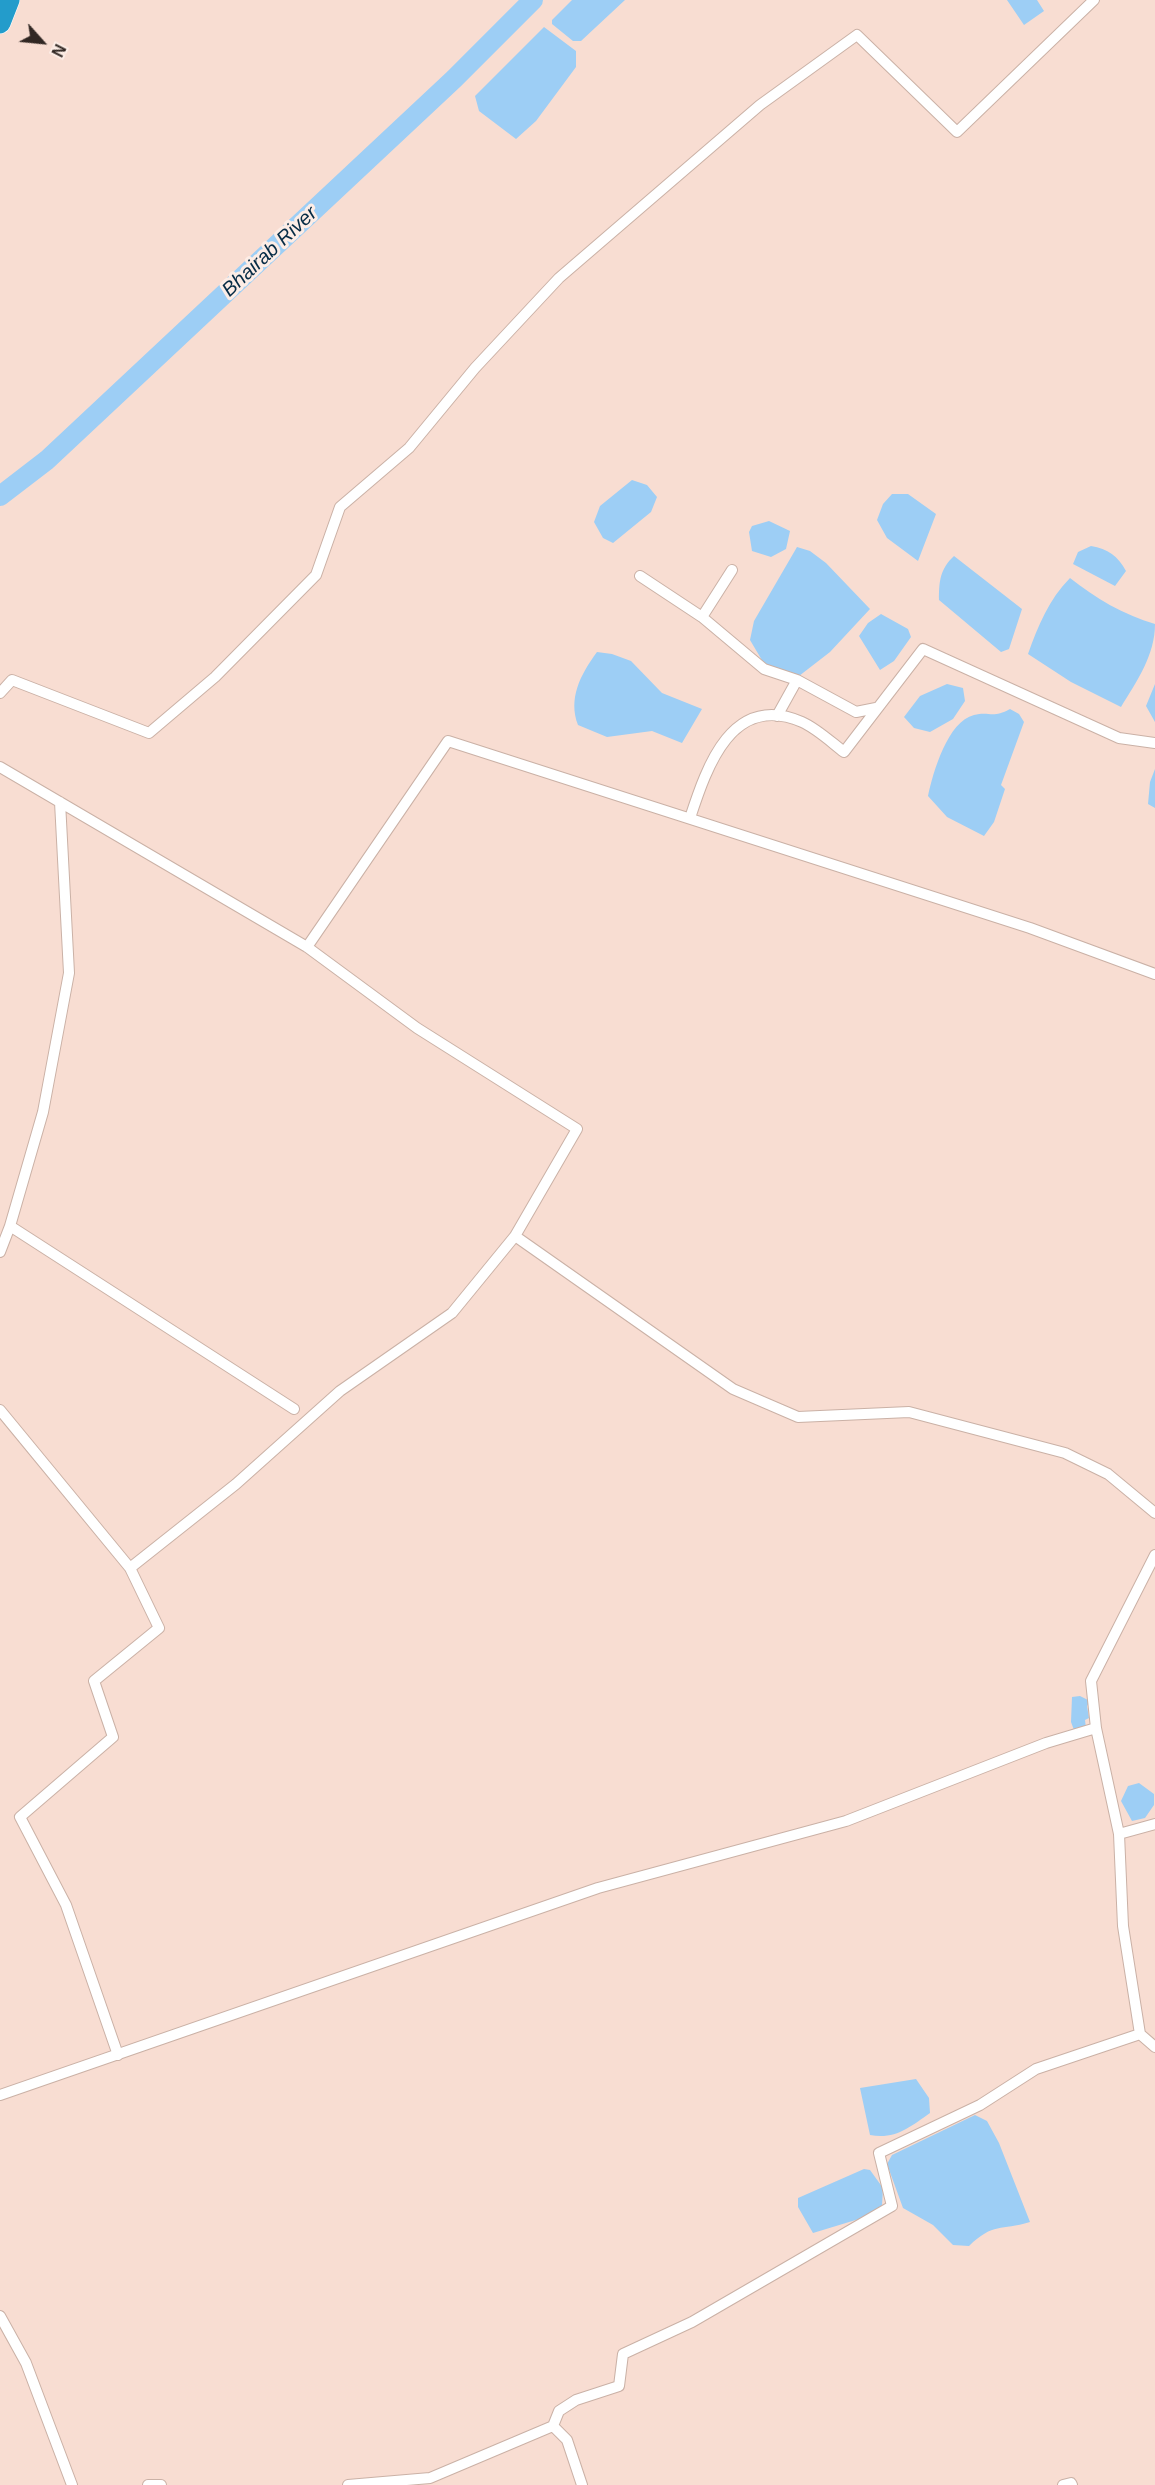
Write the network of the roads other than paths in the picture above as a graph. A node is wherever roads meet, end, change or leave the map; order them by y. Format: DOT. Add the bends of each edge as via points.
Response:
graph roads {
  1 [pos="9,0"];
  2 [pos="1094,0"];
  3 [pos="0,23"];
  4 [pos="732,570"];
  5 [pos="640,576"];
  6 [pos="702,617"];
  7 [pos="797,680"];
  8 [pos="0,693"];
  9 [pos="876,708"];
  10 [pos="777,716"];
  11 [pos="1155,743"];
  12 [pos="0,767"];
  13 [pos="60,802"];
  14 [pos="690,818"];
  15 [pos="307,946"];
  16 [pos="1155,974"];
  17 [pos="10,1226"];
  18 [pos="515,1236"];
  19 [pos="0,1252"];
  20 [pos="294,1409"];
  21 [pos="0,1410"];
  22 [pos="1155,1513"];
  23 [pos="1155,1555"];
  24 [pos="130,1568"];
  25 [pos="1096,1728"];
  26 [pos="1155,1824"];
  27 [pos="1119,1834"];
  28 [pos="1140,2034"];
  29 [pos="1155,2047"];
  30 [pos="118,2055"];
  31 [pos="0,2095"];
  32 [pos="0,2316"];
  33 [pos="554,2426"];
  34 [pos="72,2485"];
  35 [pos="148,2485"];
  36 [pos="161,2485"];
  37 [pos="348,2485"];
  38 [pos="582,2485"];
  39 [pos="1063,2485"];
  40 [pos="1072,2485"];
  1 -- 3 [label="highway"];
  2 -- 8 [label="street" via="957,132 857,35 760,105 559,278 475,368 409,448 340,507 316,574 215,677 149,733 12,680"];
  4 -- 6 [label="street"];
  5 -- 6 [label="street"];
  6 -- 7 [label="street" via="764,669"];
  7 -- 9 [label="street" via="856,712"];
  7 -- 10 [label="street"];
  9 -- 10 [label="street" via="844,752 802,722"];
  9 -- 11 [label="street" via="923,649 1119,738"];
  10 -- 14 [label="street" via="768,713 745,721 718,748"];
  12 -- 13 [label="street"];
  13 -- 15 [label="street"];
  13 -- 17 [label="street" via="69,973 43,1112"];
  14 -- 15 [label="street" via="448,741"];
  14 -- 16 [label="street" via="1030,928"];
  15 -- 18 [label="street" via="417,1029 577,1129"];
  17 -- 19 [label="street"];
  17 -- 20 [label="street"];
  18 -- 22 [label="street" via="733,1389 798,1417 909,1412 1065,1453 1108,1474"];
  18 -- 24 [label="street" via="452,1313 340,1391 236,1484"];
  21 -- 24 [label="street"];
  23 -- 25 [label="street" via="1091,1681"];
  24 -- 30 [label="street" via="159,1628 94,1681 114,1737 20,1817 66,1905"];
  25 -- 27 [label="street"];
  25 -- 30 [label="street" via="1046,1743 846,1821 598,1888"];
  26 -- 27 [label="street"];
  27 -- 28 [label="street" via="1123,1926"];
  28 -- 29 [label="street"];
  28 -- 33 [label="street" via="1036,2068 980,2105 879,2153 892,2206 692,2322 622,2354 619,2386 576,2400 559,2411"];
  30 -- 31 [label="street"];
  32 -- 34 [label="street" via="26,2363"];
  33 -- 37 [label="street" via="430,2478"];
  33 -- 38 [label="street" via="567,2440"];
  35 -- 36 [label="street"];
  39 -- 40 [label="street"];
}
